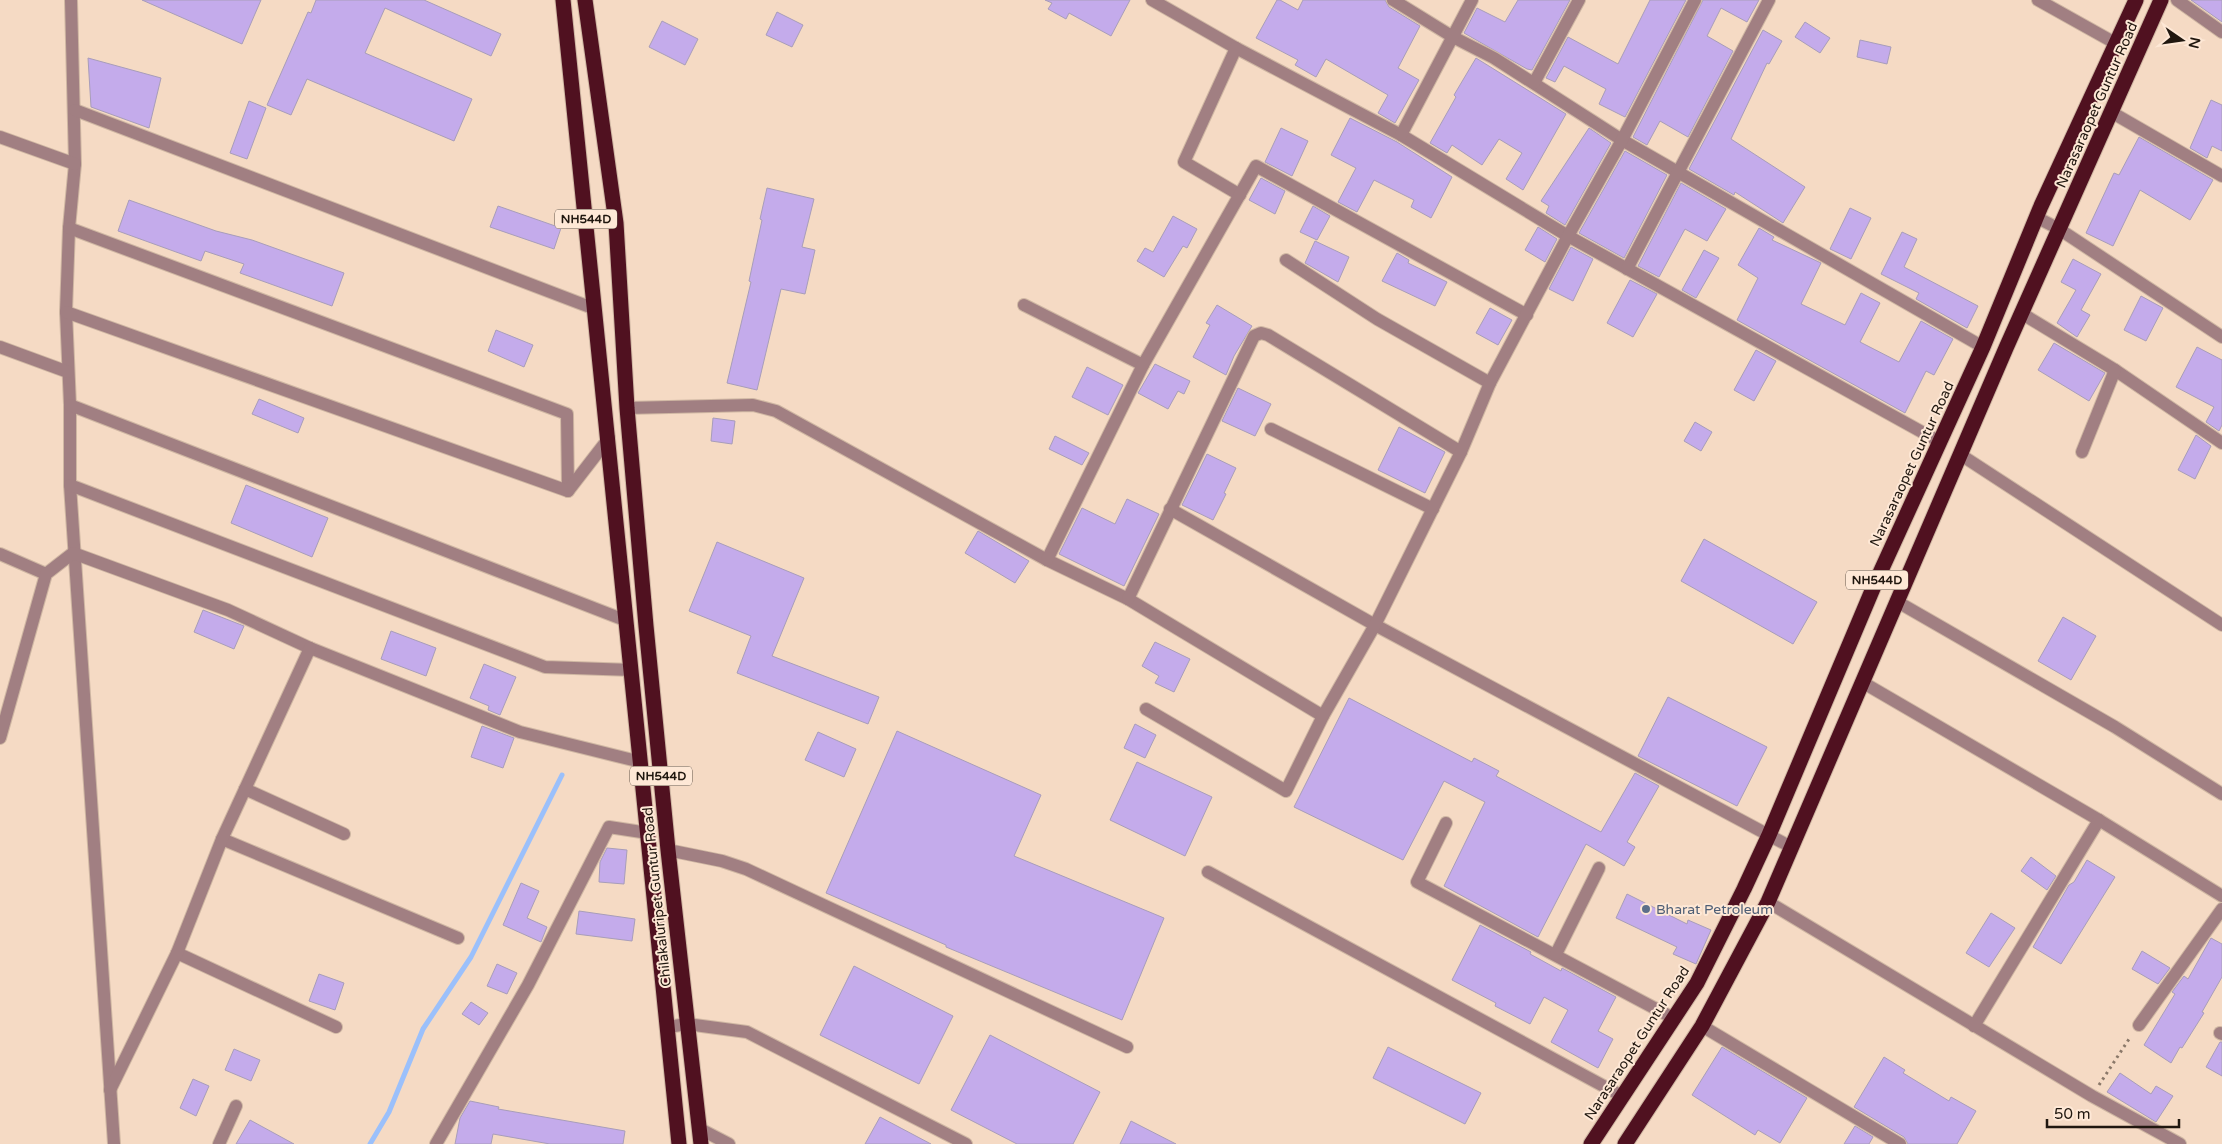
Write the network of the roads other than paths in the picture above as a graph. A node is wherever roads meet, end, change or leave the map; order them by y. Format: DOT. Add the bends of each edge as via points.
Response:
graph roads {
  1 [pos="71,0"];
  2 [pos="563,0"];
  3 [pos="585,0"];
  4 [pos="1152,0"];
  5 [pos="1393,0"];
  6 [pos="1472,0"];
  7 [pos="1579,0"];
  8 [pos="1695,0"];
  9 [pos="1769,0"];
  10 [pos="2038,0"];
  11 [pos="2136,0"];
  12 [pos="2161,0"];
  13 [pos="2177,0"];
  14 [pos="2222,32"];
  15 [pos="1453,37"];
  16 [pos="2115,43"];
  17 [pos="1236,48"];
  18 [pos="1534,84"];
  19 [pos="75,110"];
  20 [pos="2112,112"];
  21 [pos="1401,135"];
  22 [pos="0,137"];
  23 [pos="1622,140"];
  24 [pos="75,164"];
  25 [pos="1679,172"];
  26 [pos="2222,176"];
  27 [pos="1240,195"];
  28 [pos="2036,217"];
  29 [pos="69,228"];
  30 [pos="2059,229"];
  31 [pos="1568,236"];
  32 [pos="1286,260"];
  33 [pos="1627,269"];
  34 [pos="1024,305"];
  35 [pos="595,309"];
  36 [pos="66,312"];
  37 [pos="2021,313"];
  38 [pos="1527,315"];
  39 [pos="2222,337"];
  40 [pos="0,346"];
  41 [pos="1983,348"];
  42 [pos="1143,365"];
  43 [pos="2115,370"];
  44 [pos="68,372"];
  45 [pos="1490,383"];
  46 [pos="70,405"];
  47 [pos="627,408"];
  48 [pos="1271,429"];
  49 [pos="609,438"];
  50 [pos="1940,442"];
  51 [pos="2222,443"];
  52 [pos="1461,452"];
  53 [pos="2082,452"];
  54 [pos="1961,455"];
  55 [pos="70,485"];
  56 [pos="568,491"];
  57 [pos="1170,509"];
  58 [pos="1433,509"];
  59 [pos="73,553"];
  60 [pos="0,554"];
  61 [pos="1047,560"];
  62 [pos="46,574"];
  63 [pos="1128,600"];
  64 [pos="1896,601"];
  65 [pos="627,621"];
  66 [pos="1375,625"];
  67 [pos="2222,625"];
  68 [pos="310,648"];
  69 [pos="632,670"];
  70 [pos="1862,682"];
  71 [pos="1146,708"];
  72 [pos="1323,716"];
  73 [pos="0,738"];
  74 [pos="641,762"];
  75 [pos="245,789"];
  76 [pos="2222,794"];
  77 [pos="2099,820"];
  78 [pos="1446,823"];
  79 [pos="648,833"];
  80 [pos="344,834"];
  81 [pos="1770,835"];
  82 [pos="222,839"];
  83 [pos="1791,847"];
  84 [pos="668,850"];
  85 [pos="1599,868"];
  86 [pos="1208,872"];
  87 [pos="2222,896"];
  88 [pos="1768,902"];
  89 [pos="2222,909"];
  90 [pos="458,938"];
  91 [pos="177,953"];
  92 [pos="1556,954"];
  93 [pos="1675,1019"];
  94 [pos="687,1024"];
  95 [pos="2139,1025"];
  96 [pos="1702,1026"];
  97 [pos="1974,1026"];
  98 [pos="336,1027"];
  99 [pos="668,1027"];
  100 [pos="1127,1047"];
  101 [pos="110,1090"];
  102 [pos="1622,1096"];
  103 [pos="236,1106"];
  104 [pos="701,1137"];
  105 [pos="114,1144"];
  106 [pos="219,1144"];
  107 [pos="436,1144"];
  108 [pos="679,1144"];
  109 [pos="729,1144"];
  110 [pos="966,1144"];
  111 [pos="1591,1144"];
  112 [pos="1625,1144"];
  113 [pos="1900,1144"];
  114 [pos="2180,1144"];
  1 -- 19 [label="street"];
  2 -- 35 [label="highway, NH544D"];
  3 -- 47 [label="highway, NH544D" via="616,223"];
  4 -- 17 [label="street"];
  5 -- 15 [label="street"];
  6 -- 15 [label="street"];
  7 -- 18 [label="street"];
  8 -- 23 [label="street"];
  9 -- 25 [label="street"];
  10 -- 16 [label="street"];
  11 -- 16 [label="highway, Narasaraopet Guntur Road / NH544D"];
  12 -- 20 [label="highway, Narasaraopet Guntur Road / NH544D"];
  13 -- 14 [label="street"];
  15 -- 18 [label="street"];
  15 -- 21 [label="street"];
  16 -- 28 [label="highway, Narasaraopet Guntur Road / NH544D"];
  17 -- 21 [label="street"];
  17 -- 27 [label="street" via="1184,162"];
  18 -- 23 [label="street"];
  19 -- 24 [label="street"];
  19 -- 35 [label="street"];
  20 -- 26 [label="street"];
  20 -- 30 [label="highway, Narasaraopet Guntur Road / NH544D"];
  21 -- 31 [label="street"];
  22 -- 24 [label="street"];
  23 -- 25 [label="street"];
  23 -- 31 [label="street"];
  24 -- 29 [label="street"];
  25 -- 33 [label="street"];
  25 -- 41 [label="street"];
  27 -- 38 [label="street" via="1256,166"];
  27 -- 42 [label="street"];
  28 -- 30 [label="street"];
  28 -- 41 [label="highway, Narasaraopet Guntur Road / NH544D"];
  29 -- 36 [label="street"];
  29 -- 56 [label="street" via="567,414"];
  30 -- 37 [label="highway, Narasaraopet Guntur Road / NH544D"];
  30 -- 39 [label="street"];
  31 -- 33 [label="street"];
  31 -- 38 [label="street"];
  32 -- 45 [label="street" via="1377,319"];
  33 -- 50 [label="street"];
  34 -- 42 [label="street"];
  35 -- 49 [label="highway, NH544D"];
  36 -- 44 [label="street"];
  36 -- 56 [label="street"];
  37 -- 43 [label="street"];
  37 -- 54 [label="highway, Narasaraopet Guntur Road / NH544D"];
  38 -- 45 [label="street"];
  40 -- 44 [label="street"];
  41 -- 50 [label="highway, Narasaraopet Guntur Road / NH544D"];
  42 -- 61 [label="street"];
  43 -- 51 [label="street"];
  43 -- 53 [label="street"];
  44 -- 46 [label="street"];
  45 -- 52 [label="street"];
  46 -- 55 [label="street"];
  46 -- 65 [label="street"];
  47 -- 61 [label="street" via="753,405 776,411"];
  47 -- 84 [label="highway, Chilakaluripet Guntur Road / NH544D"];
  48 -- 58 [label="street"];
  49 -- 56 [label="street"];
  49 -- 65 [label="highway, Chilakaluripet Guntur Road / NH544D"];
  50 -- 81 [label="highway, Narasaraopet Guntur Road / NH544D" via="1874,586"];
  52 -- 57 [label="street" via="1261,333 1254,336"];
  52 -- 58 [label="street"];
  54 -- 64 [label="highway, Narasaraopet Guntur Road / NH544D"];
  54 -- 67 [label="street"];
  55 -- 59 [label="street"];
  55 -- 69 [label="street" via="545,668"];
  57 -- 63 [label="street"];
  57 -- 66 [label="street"];
  58 -- 66 [label="street"];
  59 -- 62 [label="street"];
  59 -- 68 [label="street" via="228,610"];
  59 -- 101 [label="street"];
  60 -- 62 [label="street"];
  61 -- 63 [label="street"];
  62 -- 73 [label="street"];
  63 -- 72 [label="street"];
  64 -- 70 [label="highway, Narasaraopet Guntur Road / NH544D"];
  64 -- 76 [label="street" via="2115,727"];
  65 -- 69 [label="highway, Chilakaluripet Guntur Road / NH544D"];
  66 -- 72 [label="street"];
  66 -- 81 [label="street"];
  68 -- 74 [label="street" via="520,732"];
  68 -- 75 [label="street"];
  69 -- 74 [label="highway, Chilakaluripet Guntur Road / NH544D"];
  70 -- 77 [label="street"];
  70 -- 83 [label="highway, Narasaraopet Guntur Road / NH544D"];
  71 -- 72 [label="street" via="1286,791"];
  74 -- 79 [label="highway, Chilakaluripet Guntur Road / NH544D"];
  75 -- 80 [label="street"];
  75 -- 82 [label="street"];
  77 -- 87 [label="street"];
  77 -- 97 [label="street"];
  78 -- 92 [label="street" via="1417,882"];
  79 -- 99 [label="highway, Chilakaluripet Guntur Road / NH544D"];
  79 -- 107 [label="street" via="609,827 528,984"];
  81 -- 83 [label="street"];
  81 -- 93 [label="highway, Narasaraopet Guntur Road / NH544D" via="1716,948"];
  82 -- 90 [label="street"];
  82 -- 91 [label="street"];
  83 -- 88 [label="highway, Narasaraopet Guntur Road / NH544D"];
  84 -- 94 [label="highway, Chilakaluripet Guntur Road / NH544D"];
  84 -- 100 [label="street" via="746,869"];
  85 -- 92 [label="street"];
  86 -- 102 [label="street"];
  88 -- 96 [label="highway, Narasaraopet Guntur Road / NH544D"];
  88 -- 97 [label="street"];
  89 -- 95 [label="street"];
  91 -- 98 [label="street"];
  91 -- 101 [label="street"];
  92 -- 93 [label="street"];
  93 -- 102 [label="highway, Narasaraopet Guntur Road / NH544D"];
  94 -- 99 [label="street"];
  94 -- 104 [label="highway, Chilakaluripet Guntur Road / NH544D"];
  94 -- 110 [label="street" via="747,1032"];
  96 -- 112 [label="highway, Narasaraopet Guntur Road / NH544D"];
  96 -- 113 [label="street"];
  97 -- 114 [label="street"];
  99 -- 108 [label="highway, Chilakaluripet Guntur Road / NH544D"];
  101 -- 105 [label="street"];
  102 -- 111 [label="highway, Narasaraopet Guntur Road / NH544D"];
  103 -- 106 [label="street"];
  104 -- 109 [label="street"];
}
